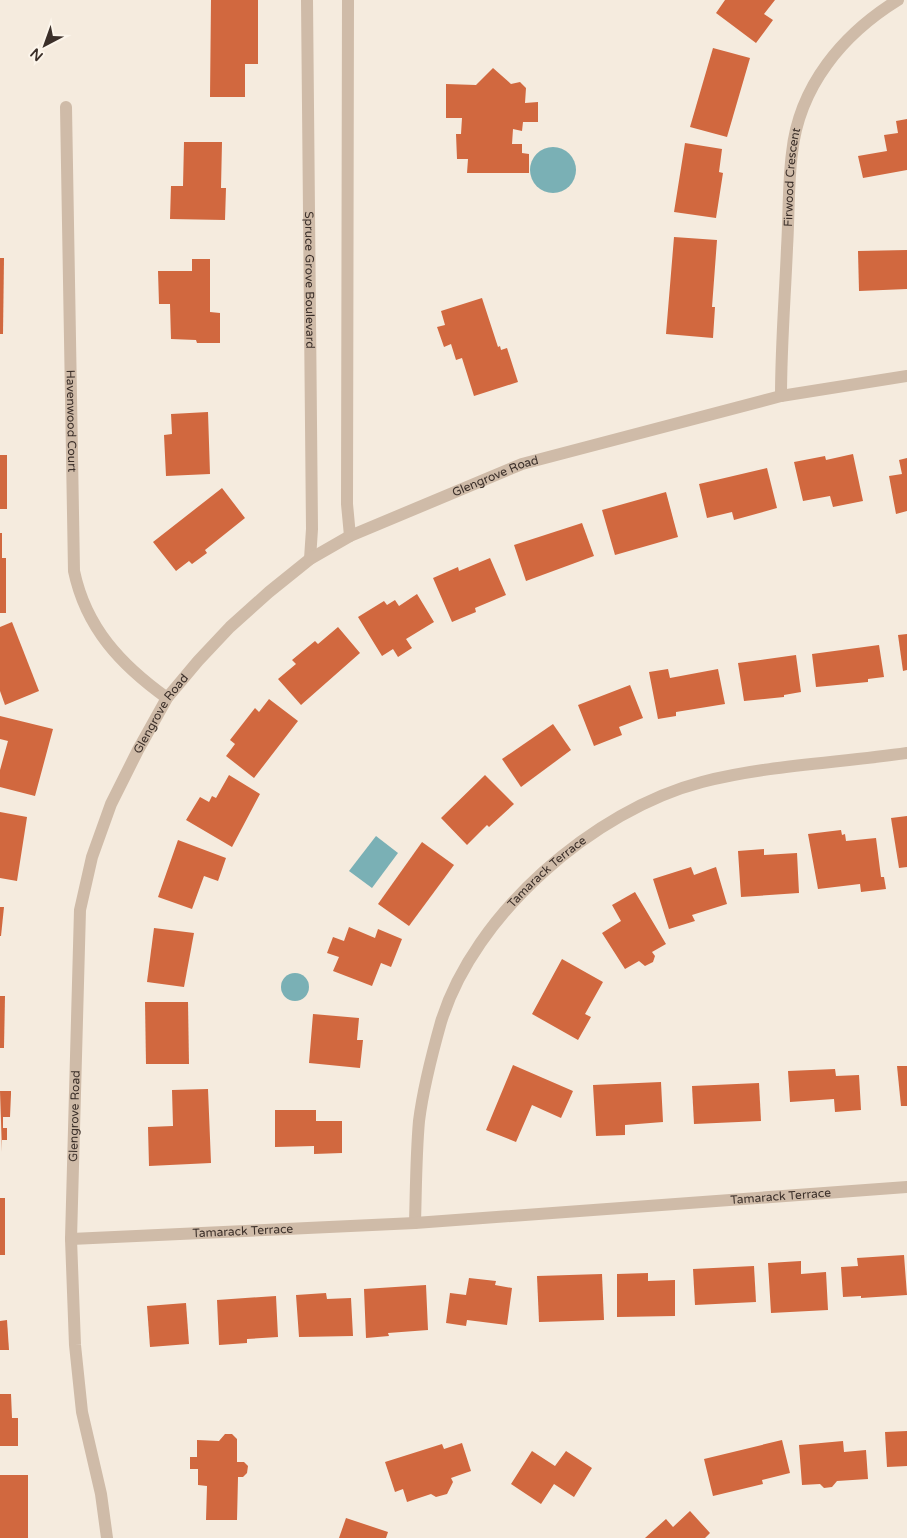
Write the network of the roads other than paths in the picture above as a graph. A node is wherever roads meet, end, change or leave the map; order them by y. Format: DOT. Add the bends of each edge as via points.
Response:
graph roads {
  1 [pos="307,0"];
  2 [pos="348,0"];
  3 [pos="898,0"];
  4 [pos="66,107"];
  5 [pos="907,376"];
  6 [pos="782,396"];
  7 [pos="350,536"];
  8 [pos="310,560"];
  9 [pos="167,698"];
  10 [pos="907,753"];
  11 [pos="907,1188"];
  12 [pos="415,1223"];
  13 [pos="71,1240"];
  14 [pos="107,1538"];
  1 -- 8 [label="street, Spruce Grove Boulevard"];
  2 -- 7 [label="street" via="347,504"];
  3 -- 6 [label="street, Firwood Crescent" via="848,37 823,69 803,106 792,151"];
  4 -- 9 [label="street, Havenwood Court" via="74,571 84,605 98,633 132,671"];
  5 -- 6 [label="street, Glengrove Road"];
  6 -- 7 [label="street, Glengrove Road" via="522,464"];
  7 -- 8 [label="street, Glengrove Road"];
  8 -- 9 [label="street, Glengrove Road" via="230,627"];
  9 -- 13 [label="street, Glengrove Road" via="111,804 92,857 80,910"];
  10 -- 12 [label="street, Tamarack Terrace" via="702,782 642,804 590,834 550,865 485,938 460,978 442,1021 419,1121"];
  11 -- 12 [label="street, Tamarack Terrace"];
  12 -- 13 [label="street, Tamarack Terrace"];
  13 -- 14 [label="street, Glengrove Road" via="75,1345 82,1412 101,1494"];
}
